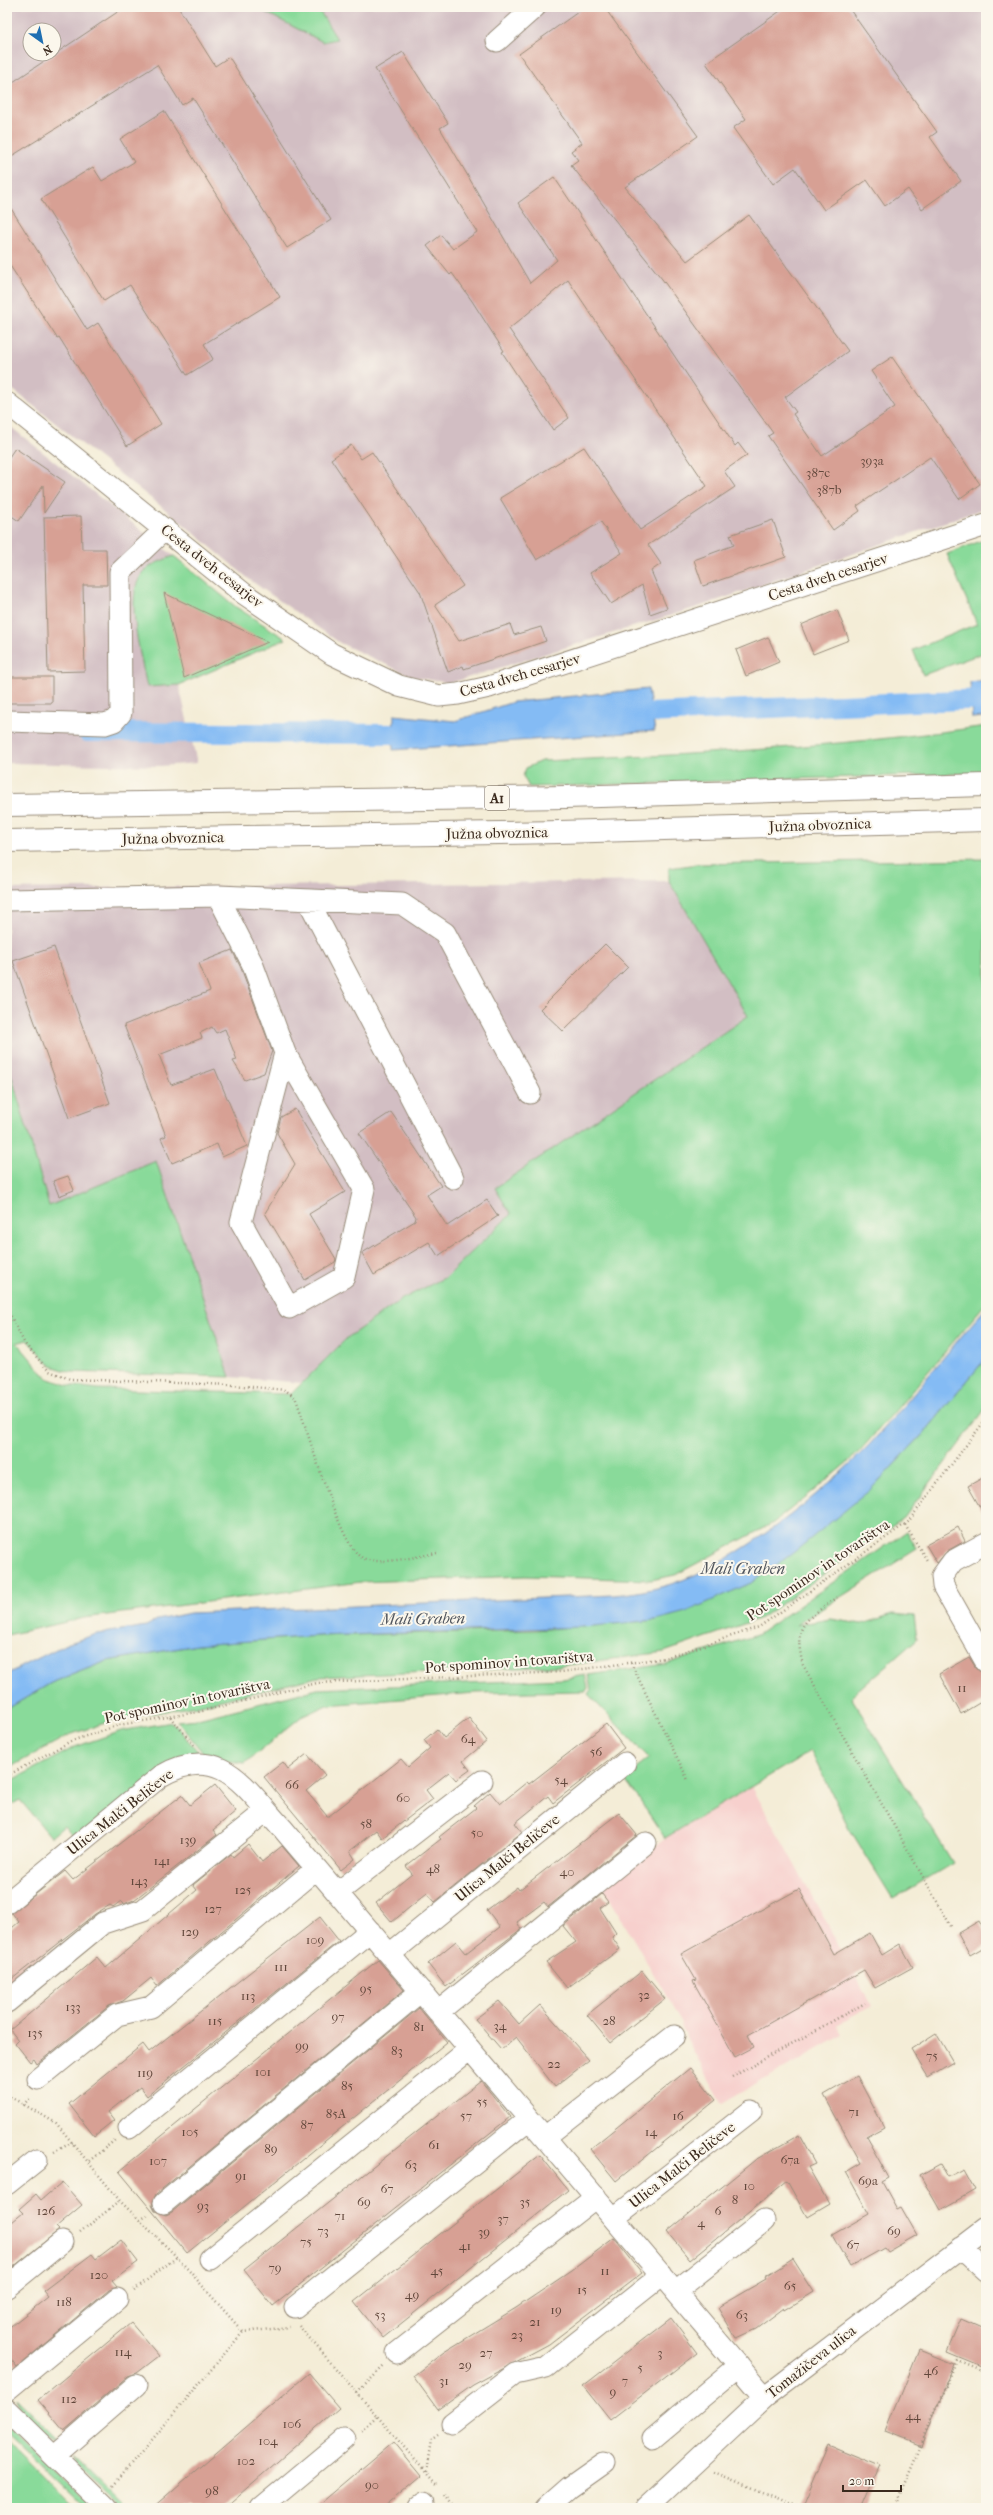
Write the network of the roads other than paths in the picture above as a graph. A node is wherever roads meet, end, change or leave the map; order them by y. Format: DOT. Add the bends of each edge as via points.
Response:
graph roads {
  1 [pos="535,7"];
  2 [pos="497,41"];
  3 [pos="7,403"];
  4 [pos="986,525"];
  5 [pos="165,529"];
  6 [pos="7,721"];
  7 [pos="986,785"];
  8 [pos="7,805"];
  9 [pos="986,820"];
  10 [pos="7,842"];
  11 [pos="218,896"];
  12 [pos="7,900"];
  13 [pos="308,900"];
  14 [pos="285,1053"];
  15 [pos="530,1093"];
  16 [pos="452,1178"];
  17 [pos="986,1543"];
  18 [pos="986,1662"];
  19 [pos="625,1763"];
  20 [pos="482,1782"];
  21 [pos="266,1811"];
  22 [pos="646,1843"];
  23 [pos="316,1869"];
  24 [pos="337,1893"];
  25 [pos="7,1903"];
  26 [pos="370,1931"];
  27 [pos="390,1954"];
  28 [pos="421,1991"];
  29 [pos="7,2002"];
  30 [pos="438,2012"];
  31 [pos="674,2036"];
  32 [pos="470,2049"];
  33 [pos="38,2079"];
  34 [pos="751,2111"];
  35 [pos="529,2119"];
  36 [pos="129,2128"];
  37 [pos="545,2137"];
  38 [pos="37,2160"];
  39 [pos="7,2184"];
  40 [pos="596,2197"];
  41 [pos="164,2204"];
  42 [pos="614,2218"];
  43 [pos="764,2222"];
  44 [pos="986,2229"];
  45 [pos="62,2242"];
  46 [pos="960,2248"];
  47 [pos="210,2259"];
  48 [pos="986,2272"];
  49 [pos="662,2275"];
  50 [pos="7,2287"];
  51 [pos="676,2291"];
  52 [pos="117,2299"];
  53 [pos="295,2307"];
  54 [pos="397,2353"];
  55 [pos="739,2366"];
  56 [pos="136,2385"];
  57 [pos="7,2390"];
  58 [pos="765,2397"];
  59 [pos="7,2410"];
  60 [pos="452,2423"];
  61 [pos="653,2438"];
  62 [pos="344,2439"];
  63 [pos="54,2456"];
  64 [pos="604,2464"];
  65 [pos="107,2508"];
  66 [pos="261,2508"];
  67 [pos="546,2508"];
  68 [pos="646,2508"];
  1 -- 2 [label="street"];
  3 -- 5 [label="street, Cesta dveh cesarjev"];
  4 -- 5 [label="street, Cesta dveh cesarjev" via="489,687 440,696 399,686 332,654 243,593"];
  5 -- 6 [label="street" via="120,572 121,713 105,724"];
  7 -- 8 [label="highway, A1" via="565,797"];
  9 -- 10 [label="highway, Južna obvoznica" via="560,832"];
  11 -- 12 [label="street"];
  11 -- 13 [label="street"];
  11 -- 14 [label="street" via="252,963"];
  13 -- 15 [label="street" via="402,904 445,933"];
  13 -- 16 [label="street"];
  14 -- 14 [label="street" via="364,1189 344,1277 289,1308 241,1222"];
  17 -- 18 [label="street" via="953,1561 942,1576 943,1586"];
  19 -- 27 [label="street, Ulica Malči Beličeve"];
  20 -- 24 [label="street"];
  21 -- 23 [label="street, Ulica Malči Beličeve"];
  21 -- 25 [label="street, Ulica Malči Beličeve" via="237,1779 219,1766 188,1765 161,1776"];
  21 -- 29 [label="street" via="143,1910 103,1923"];
  22 -- 30 [label="street"];
  23 -- 24 [label="street, Ulica Malči Beličeve"];
  23 -- 33 [label="street" via="151,2007 116,2015"];
  24 -- 26 [label="street, Ulica Malči Beličeve"];
  26 -- 27 [label="street, Ulica Malči Beličeve"];
  26 -- 36 [label="street"];
  27 -- 28 [label="street, Ulica Malči Beličeve"];
  28 -- 30 [label="street, Ulica Malči Beličeve"];
  28 -- 41 [label="street"];
  30 -- 32 [label="street, Ulica Malči Beličeve"];
  31 -- 37 [label="street"];
  32 -- 35 [label="street, Ulica Malči Beličeve"];
  32 -- 47 [label="street"];
  34 -- 42 [label="street, Ulica Malči Beličeve"];
  35 -- 37 [label="street, Ulica Malči Beličeve"];
  35 -- 53 [label="street"];
  37 -- 40 [label="street, Ulica Malči Beličeve"];
  38 -- 39 [label="street"];
  40 -- 42 [label="street, Ulica Malči Beličeve"];
  40 -- 54 [label="street"];
  42 -- 49 [label="street, Ulica Malči Beličeve"];
  43 -- 51 [label="street"];
  44 -- 46 [label="street, Tomažičeva ulica"];
  45 -- 50 [label="street"];
  46 -- 48 [label="street"];
  46 -- 58 [label="street, Tomažičeva ulica"];
  49 -- 51 [label="street, Ulica Malči Beličeve"];
  49 -- 60 [label="street" via="546,2367 515,2374"];
  51 -- 55 [label="street, Ulica Malči Beličeve"];
  52 -- 57 [label="street"];
  55 -- 58 [label="street, Ulica Malči Beličeve"];
  55 -- 61 [label="street"];
  56 -- 63 [label="street"];
  58 -- 68 [label="street, Tomažičeva ulica"];
  59 -- 63 [label="street"];
  62 -- 66 [label="street"];
  63 -- 65 [label="street"];
  64 -- 67 [label="street" via="570,2487"];
}
